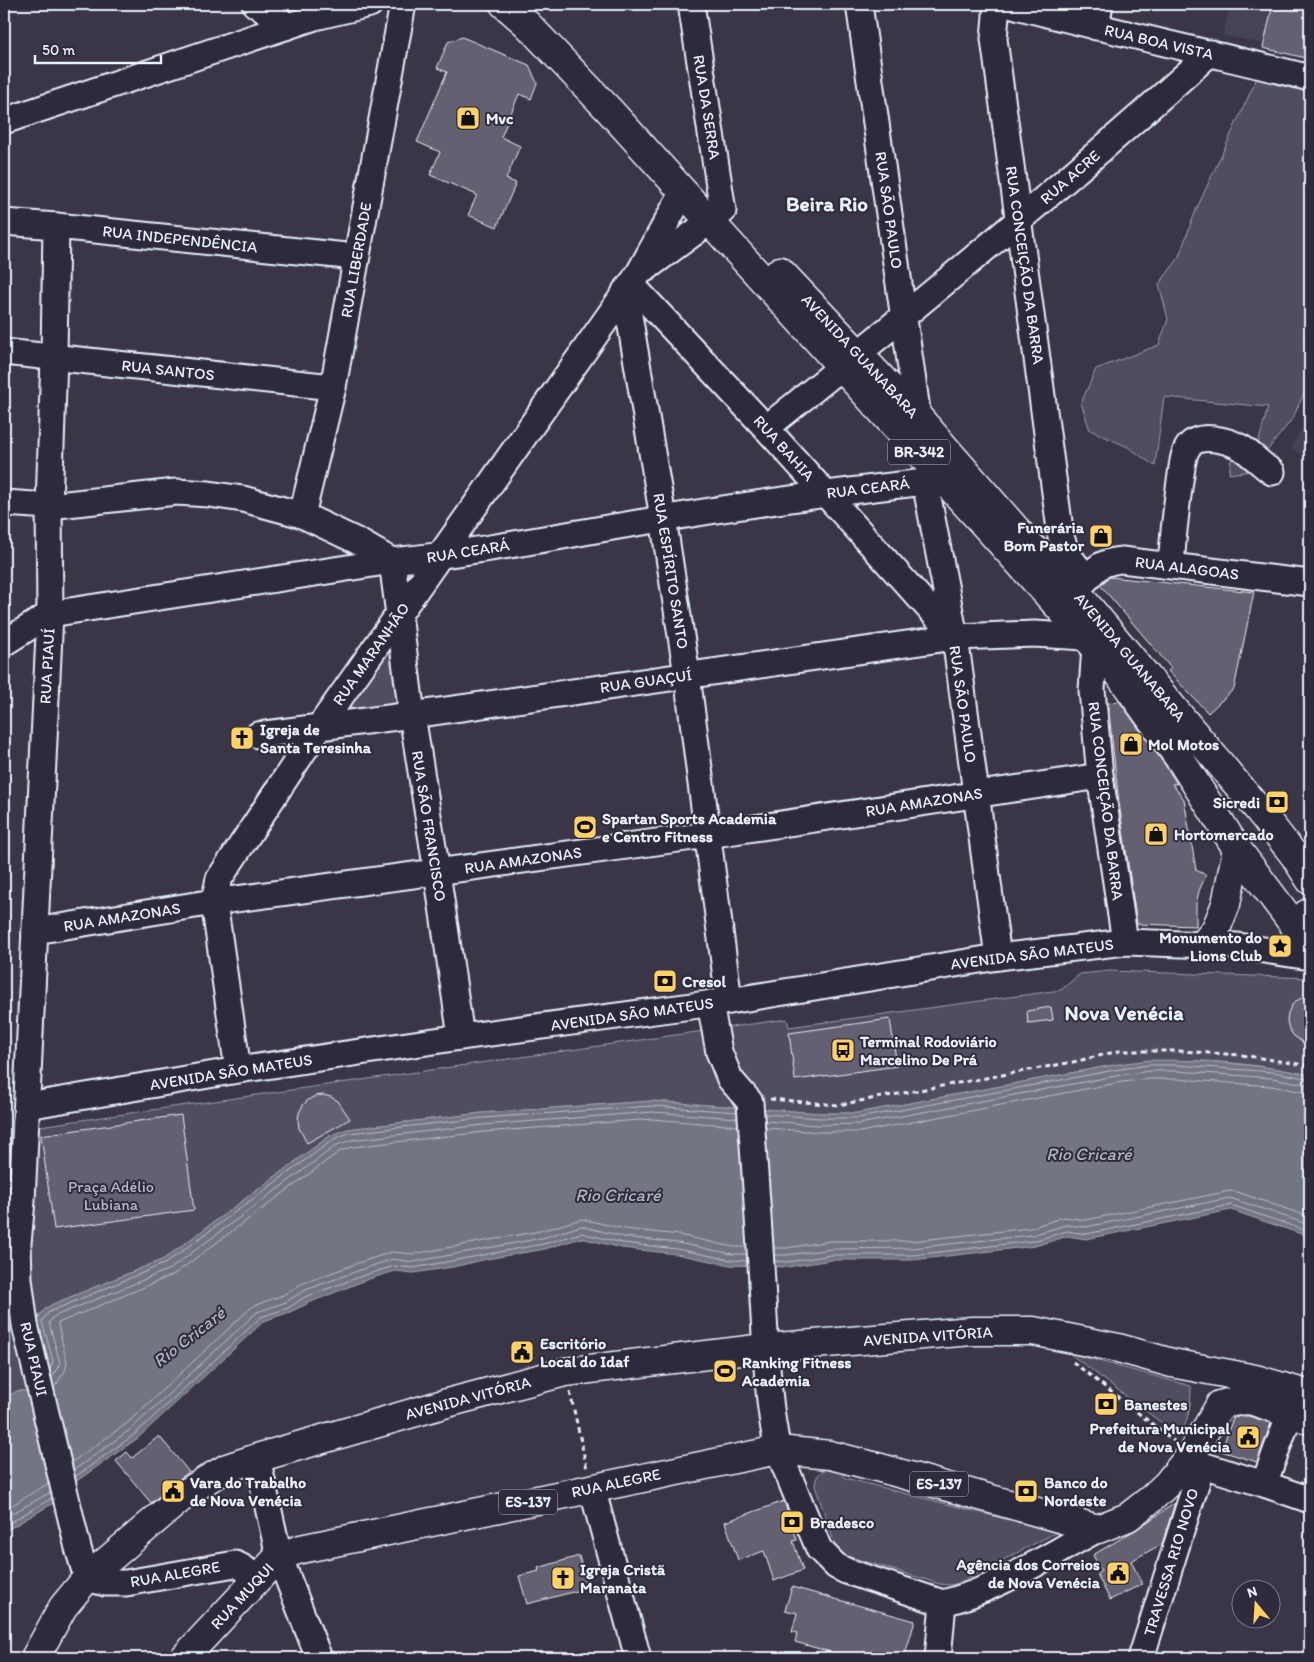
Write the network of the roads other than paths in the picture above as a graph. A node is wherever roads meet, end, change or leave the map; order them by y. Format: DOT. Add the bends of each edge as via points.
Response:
graph roads {
  1 [pos="255,4"];
  2 [pos="370,4"];
  3 [pos="403,4"];
  4 [pos="504,4"];
  5 [pos="530,4"];
  6 [pos="691,4"];
  7 [pos="859,4"];
  8 [pos="997,4"];
  9 [pos="1009,4"];
  10 [pos="1098,15"];
  11 [pos="288,26"];
  12 [pos="1210,53"];
  13 [pos="1310,78"];
  14 [pos="4,121"];
  15 [pos="683,192"];
  16 [pos="716,216"];
  17 [pos="4,222"];
  18 [pos="1019,222"];
  19 [pos="56,226"];
  20 [pos="356,257"];
  21 [pos="631,283"];
  22 [pos="904,315"];
  23 [pos="4,352"];
  24 [pos="54,357"];
  25 [pos="850,361"];
  26 [pos="333,387"];
  27 [pos="918,417"];
  28 [pos="766,428"];
  29 [pos="1272,472"];
  30 [pos="931,476"];
  31 [pos="824,494"];
  32 [pos="4,503"];
  33 [pos="49,506"];
  34 [pos="302,515"];
  35 [pos="663,518"];
  36 [pos="1060,526"];
  37 [pos="1027,542"];
  38 [pos="439,556"];
  39 [pos="392,561"];
  40 [pos="1170,565"];
  41 [pos="1310,583"];
  42 [pos="1073,590"];
  43 [pos="50,614"];
  44 [pos="399,615"];
  45 [pos="1034,634"];
  46 [pos="955,637"];
  47 [pos="1091,641"];
  48 [pos="4,643"];
  49 [pos="1116,670"];
  50 [pos="687,675"];
  51 [pos="1092,690"];
  52 [pos="412,715"];
  53 [pos="320,726"];
  54 [pos="258,735"];
  55 [pos="1100,776"];
  56 [pos="976,795"];
  57 [pos="708,835"];
  58 [pos="1237,849"];
  59 [pos="437,872"];
  60 [pos="1310,880"];
  61 [pos="214,902"];
  62 [pos="35,931"];
  63 [pos="1305,938"];
  64 [pos="1125,942"];
  65 [pos="1203,945"];
  66 [pos="998,957"];
  67 [pos="719,1002"];
  68 [pos="461,1037"];
  69 [pos="238,1070"];
  70 [pos="27,1106"];
  71 [pos="765,1348"];
  72 [pos="1172,1363"];
  73 [pos="1220,1405"];
  74 [pos="1304,1409"];
  75 [pos="778,1450"];
  76 [pos="257,1458"];
  77 [pos="1197,1459"];
  78 [pos="1264,1484"];
  79 [pos="592,1488"];
  80 [pos="1310,1500"];
  81 [pos="1098,1530"];
  82 [pos="279,1556"];
  83 [pos="87,1578"];
  84 [pos="253,1583"];
  85 [pos="943,1602"];
  86 [pos="35,1658"];
  87 [pos="184,1658"];
  88 [pos="319,1658"];
  89 [pos="638,1658"];
  90 [pos="938,1658"];
  91 [pos="1142,1658"];
  1 -- 11 [label="street"];
  2 -- 11 [label="street"];
  3 -- 20 [label="street, RUA LIBERDADE"];
  4 -- 15 [label="main road, AVENIDA GUANABARA / BR-342" via="532,29"];
  5 -- 16 [label="main road, AVENIDA GUANABARA / BR-342" via="624,99"];
  6 -- 16 [label="street, RUA DA SERRA"];
  7 -- 22 [label="street, RUA SÃO PAULO"];
  8 -- 18 [label="street, RUA CONCEIÇÃO DA BARRA" via="994,39"];
  9 -- 10 [label="street, RUA BOA VISTA"];
  10 -- 12 [label="street, RUA BOA VISTA"];
  11 -- 14 [label="street"];
  12 -- 13 [label="street, RUA BOA VISTA"];
  12 -- 18 [label="street, RUA ACRE"];
  15 -- 16 [label="main road, AVENIDA GUANABARA / BR-342"];
  15 -- 21 [label="street, RUA MARANHÃO"];
  16 -- 21 [label="street, RUA MARANHÃO"];
  16 -- 25 [label="main road, AVENIDA GUANABARA / BR-342"];
  17 -- 19 [label="street, RUA INDEPENDÊNCIA"];
  18 -- 22 [label="street, RUA ACRE"];
  18 -- 36 [label="street, RUA CONCEIÇÃO DA BARRA"];
  19 -- 20 [label="street, RUA INDEPENDÊNCIA"];
  19 -- 24 [label="street, RUA PIAUÍ"];
  20 -- 26 [label="street, RUA LIBERDADE"];
  21 -- 28 [label="street, RUA BAHIA"];
  21 -- 35 [label="street, RUA ESPÍRITO SANTO"];
  21 -- 38 [label="street, RUA MARANHÃO"];
  22 -- 25 [label="street, RUA ACRE"];
  22 -- 27 [label="street, RUA SÃO PAULO"];
  23 -- 24 [label="street, RUA SANTOS"];
  24 -- 26 [label="street, RUA SANTOS"];
  24 -- 33 [label="street, RUA PIAUÍ"];
  25 -- 27 [label="main road, AVENIDA GUANABARA / BR-342"];
  25 -- 28 [label="street, RUA ACRE"];
  25 -- 30 [label="main road, AVENIDA GUANABARA / BR-342"];
  26 -- 34 [label="street, RUA LIBERDADE"];
  27 -- 37 [label="main road, AVENIDA GUANABARA / BR-342"];
  28 -- 31 [label="street, RUA BAHIA"];
  29 -- 40 [label="street" via="1241,448 1210,438 1193,443 1187,449 1182,467"];
  30 -- 31 [label="street, RUA CEARÁ"];
  30 -- 42 [label="main road, AVENIDA GUANABARA / BR-342"];
  30 -- 46 [label="street, RUA SÃO PAULO"];
  31 -- 35 [label="street, RUA CEARÁ"];
  31 -- 46 [label="street, RUA BAHIA"];
  32 -- 33 [label="street"];
  33 -- 34 [label="street" via="176,492 243,499"];
  33 -- 43 [label="street, RUA PIAUÍ"];
  34 -- 39 [label="street"];
  35 -- 38 [label="street, RUA CEARÁ"];
  35 -- 50 [label="street, RUA ESPÍRITO SANTO"];
  36 -- 37 [label="street"];
  36 -- 42 [label="street, RUA CONCEIÇÃO DA BARRA"];
  37 -- 42 [label="main road, AVENIDA GUANABARA / BR-342"];
  38 -- 39 [label="street, RUA CEARÁ"];
  38 -- 44 [label="street, RUA MARANHÃO"];
  39 -- 43 [label="street, RUA CEARÁ"];
  39 -- 44 [label="street, RUA SÃO FRANCISCO"];
  40 -- 41 [label="street, RUA ALAGOAS"];
  40 -- 42 [label="street, RUA ALAGOAS" via="1111,561 1096,568"];
  42 -- 45 [label="street"];
  42 -- 47 [label="main road, AVENIDA GUANABARA / BR-342"];
  42 -- 60 [label="main road, AVENIDA GUANABARA / BR-342" via="1258,808"];
  43 -- 48 [label="street, RUA CEARÁ"];
  43 -- 62 [label="street, RUA PIAUÍ"];
  44 -- 52 [label="street, RUA SÃO FRANCISCO"];
  44 -- 53 [label="street, RUA MARANHÃO"];
  45 -- 46 [label="street, RUA GUAÇUÍ"];
  45 -- 47 [label="street, AVENIDA GUANABARA"];
  46 -- 50 [label="street, RUA GUAÇUÍ"];
  46 -- 56 [label="street, RUA SÃO PAULO"];
  47 -- 49 [label="main road, AVENIDA GUANABARA / BR-342"];
  47 -- 51 [label="street, AVENIDA GUANABARA"];
  49 -- 51 [label="street, RUA CONCEIÇÃO DA BARRA"];
  49 -- 58 [label="main road, AVENIDA GUANABARA / BR-342" via="1182,762"];
  50 -- 52 [label="street, RUA GUAÇUÍ"];
  50 -- 57 [label="street, RUA ESPÍRITO SANTO"];
  51 -- 55 [label="street, RUA CONCEIÇÃO DA BARRA"];
  52 -- 53 [label="street, RUA GUAÇUÍ"];
  52 -- 59 [label="street, RUA SÃO FRANCISCO"];
  53 -- 54 [label="street, RUA GUAÇUÍ"];
  53 -- 61 [label="street, RUA MARANHÃO" via="219,878"];
  55 -- 56 [label="street, RUA AMAZONAS"];
  55 -- 64 [label="street, RUA CONCEIÇÃO DA BARRA"];
  56 -- 57 [label="street, RUA AMAZONAS"];
  56 -- 66 [label="street, RUA SÃO PAULO"];
  57 -- 59 [label="street, RUA AMAZONAS"];
  57 -- 67 [label="street, RUA ESPÍRITO SANTO"];
  58 -- 63 [label="main road, AVENIDA GUANABARA / BR-342"];
  58 -- 65 [label="main road" via="1226,904 1216,929"];
  59 -- 61 [label="street, RUA AMAZONAS"];
  59 -- 68 [label="street, RUA SÃO FRANCISCO"];
  61 -- 62 [label="street, RUA AMAZONAS"];
  61 -- 69 [label="street, RUA MARANHÃO"];
  62 -- 70 [label="street, RUA PIAUÍ"];
  63 -- 65 [label="street, AVENIDA SÃO MATEUS" via="1238,946"];
  64 -- 65 [label="street, AVENIDA SÃO MATEUS"];
  64 -- 66 [label="street, AVENIDA SÃO MATEUS"];
  66 -- 67 [label="street, AVENIDA SÃO MATEUS"];
  67 -- 68 [label="street, AVENIDA SÃO MATEUS"];
  67 -- 71 [label="street, RUA ESPÍRITO SANTO" via="720,1052 730,1080 747,1099"];
  68 -- 69 [label="street, AVENIDA SÃO MATEUS"];
  69 -- 70 [label="street, AVENIDA SÃO MATEUS"];
  70 -- 83 [label="street, RUA PIAUI" via="18,1243 19,1279 25,1325"];
  71 -- 72 [label="main road, AVENIDA VITÓRIA" via="972,1331 1033,1331 1118,1348"];
  71 -- 75 [label="street"];
  71 -- 76 [label="main road, AVENIDA VITÓRIA" via="565,1372"];
  72 -- 73 [label="main road" via="1197,1379"];
  72 -- 74 [label="main road, AVENIDA VITÓRIA" via="1255,1379"];
  73 -- 74 [label="main road" via="1250,1400"];
  73 -- 77 [label="main road"];
  74 -- 78 [label="street"];
  75 -- 79 [label="main road, RUA ALEGRE / ES-137"];
  75 -- 81 [label="main road, ES-137" via="830,1455"];
  75 -- 85 [label="street" via="819,1549 827,1559 846,1571"];
  76 -- 82 [label="street"];
  76 -- 83 [label="main road, AVENIDA VITÓRIA" via="227,1468 188,1492"];
  77 -- 78 [label="street"];
  77 -- 81 [label="main road" via="1128,1517"];
  77 -- 91 [label="street, TRAVESSA RIO NOVO"];
  78 -- 80 [label="street"];
  79 -- 82 [label="main road, RUA ALEGRE / ES-137"];
  79 -- 89 [label="street"];
  81 -- 85 [label="street" via="1010,1576"];
  82 -- 84 [label="main road, RUA MUQUI / ES-137"];
  82 -- 88 [label="street"];
  83 -- 84 [label="street, RUA ALEGRE" via="105,1583 126,1583 236,1564 245,1567"];
  83 -- 86 [label="main road, AVENIDA VITÓRIA" via="63,1607"];
  84 -- 87 [label="main road, RUA MUQUI / ES-137"];
  85 -- 90 [label="street"];
}
